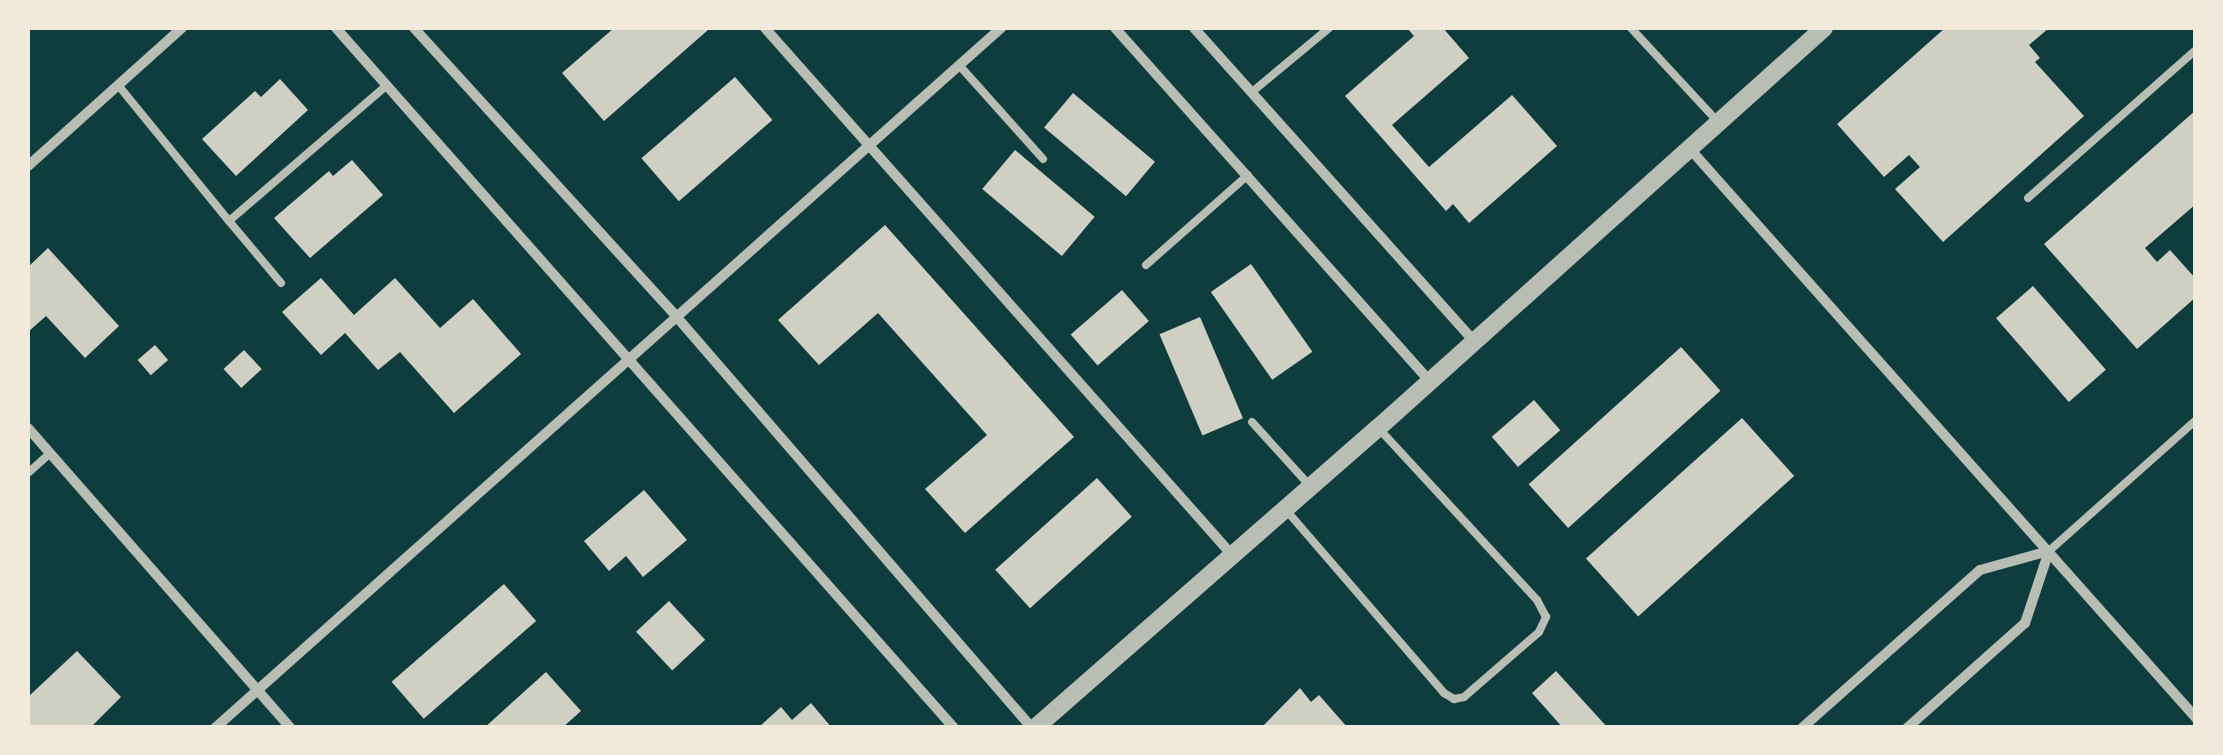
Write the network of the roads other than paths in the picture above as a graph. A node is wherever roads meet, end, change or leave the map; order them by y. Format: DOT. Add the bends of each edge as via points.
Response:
graph roads {
  1 [pos="182,28"];
  2 [pos="336,28"];
  3 [pos="414,28"];
  4 [pos="765,28"];
  5 [pos="1001,28"];
  6 [pos="1114,28"];
  7 [pos="1194,28"];
  8 [pos="1329,28"];
  9 [pos="1631,28"];
  10 [pos="1824,28"];
  11 [pos="2196,50"];
  12 [pos="959,65"];
  13 [pos="118,85"];
  14 [pos="387,85"];
  15 [pos="1252,92"];
  16 [pos="1718,123"];
  17 [pos="868,145"];
  18 [pos="1690,148"];
  19 [pos="1043,158"];
  20 [pos="28,166"];
  21 [pos="1248,175"];
  22 [pos="2028,198"];
  23 [pos="229,221"];
  24 [pos="1146,265"];
  25 [pos="282,283"];
  26 [pos="674,315"];
  27 [pos="1474,340"];
  28 [pos="628,357"];
  29 [pos="1428,379"];
  30 [pos="2196,420"];
  31 [pos="1252,422"];
  32 [pos="28,428"];
  33 [pos="1378,428"];
  34 [pos="50,453"];
  35 [pos="28,473"];
  36 [pos="1311,487"];
  37 [pos="1286,510"];
  38 [pos="2049,551"];
  39 [pos="1234,556"];
  40 [pos="257,690"];
  41 [pos="2196,718"];
  42 [pos="215,728"];
  43 [pos="291,728"];
  44 [pos="954,728"];
  45 [pos="1034,728"];
  46 [pos="1802,728"];
  47 [pos="1907,728"];
  1 -- 13 [label="street"];
  2 -- 14 [label="street"];
  3 -- 26 [label="street"];
  4 -- 17 [label="street"];
  5 -- 12 [label="street"];
  6 -- 21 [label="street"];
  7 -- 15 [label="street"];
  8 -- 15 [label="lane"];
  9 -- 16 [label="lane"];
  10 -- 16 [label="street"];
  11 -- 22 [label="lane"];
  12 -- 17 [label="street"];
  12 -- 19 [label="lane"];
  13 -- 20 [label="street"];
  13 -- 23 [label="lane"];
  14 -- 23 [label="lane"];
  14 -- 28 [label="street"];
  15 -- 27 [label="street"];
  16 -- 18 [label="street"];
  17 -- 26 [label="street"];
  17 -- 39 [label="street"];
  18 -- 27 [label="street"];
  18 -- 38 [label="street"];
  21 -- 24 [label="lane"];
  21 -- 29 [label="street"];
  23 -- 25 [label="lane"];
  26 -- 28 [label="street"];
  26 -- 45 [label="street"];
  27 -- 29 [label="street"];
  28 -- 40 [label="street"];
  28 -- 44 [label="street"];
  29 -- 33 [label="street"];
  30 -- 38 [label="lane"];
  31 -- 36 [label="lane"];
  32 -- 34 [label="street"];
  33 -- 36 [label="street"];
  33 -- 37 [label="lane" via="1537,600 1546,617 1539,632 1454,700"];
  34 -- 35 [label="lane"];
  34 -- 40 [label="street"];
  36 -- 37 [label="street"];
  37 -- 39 [label="street"];
  38 -- 41 [label="street"];
  38 -- 46 [label="street" via="1980,570"];
  38 -- 47 [label="street" via="2025,623"];
  39 -- 45 [label="street"];
  40 -- 42 [label="street"];
  40 -- 43 [label="street"];
}
